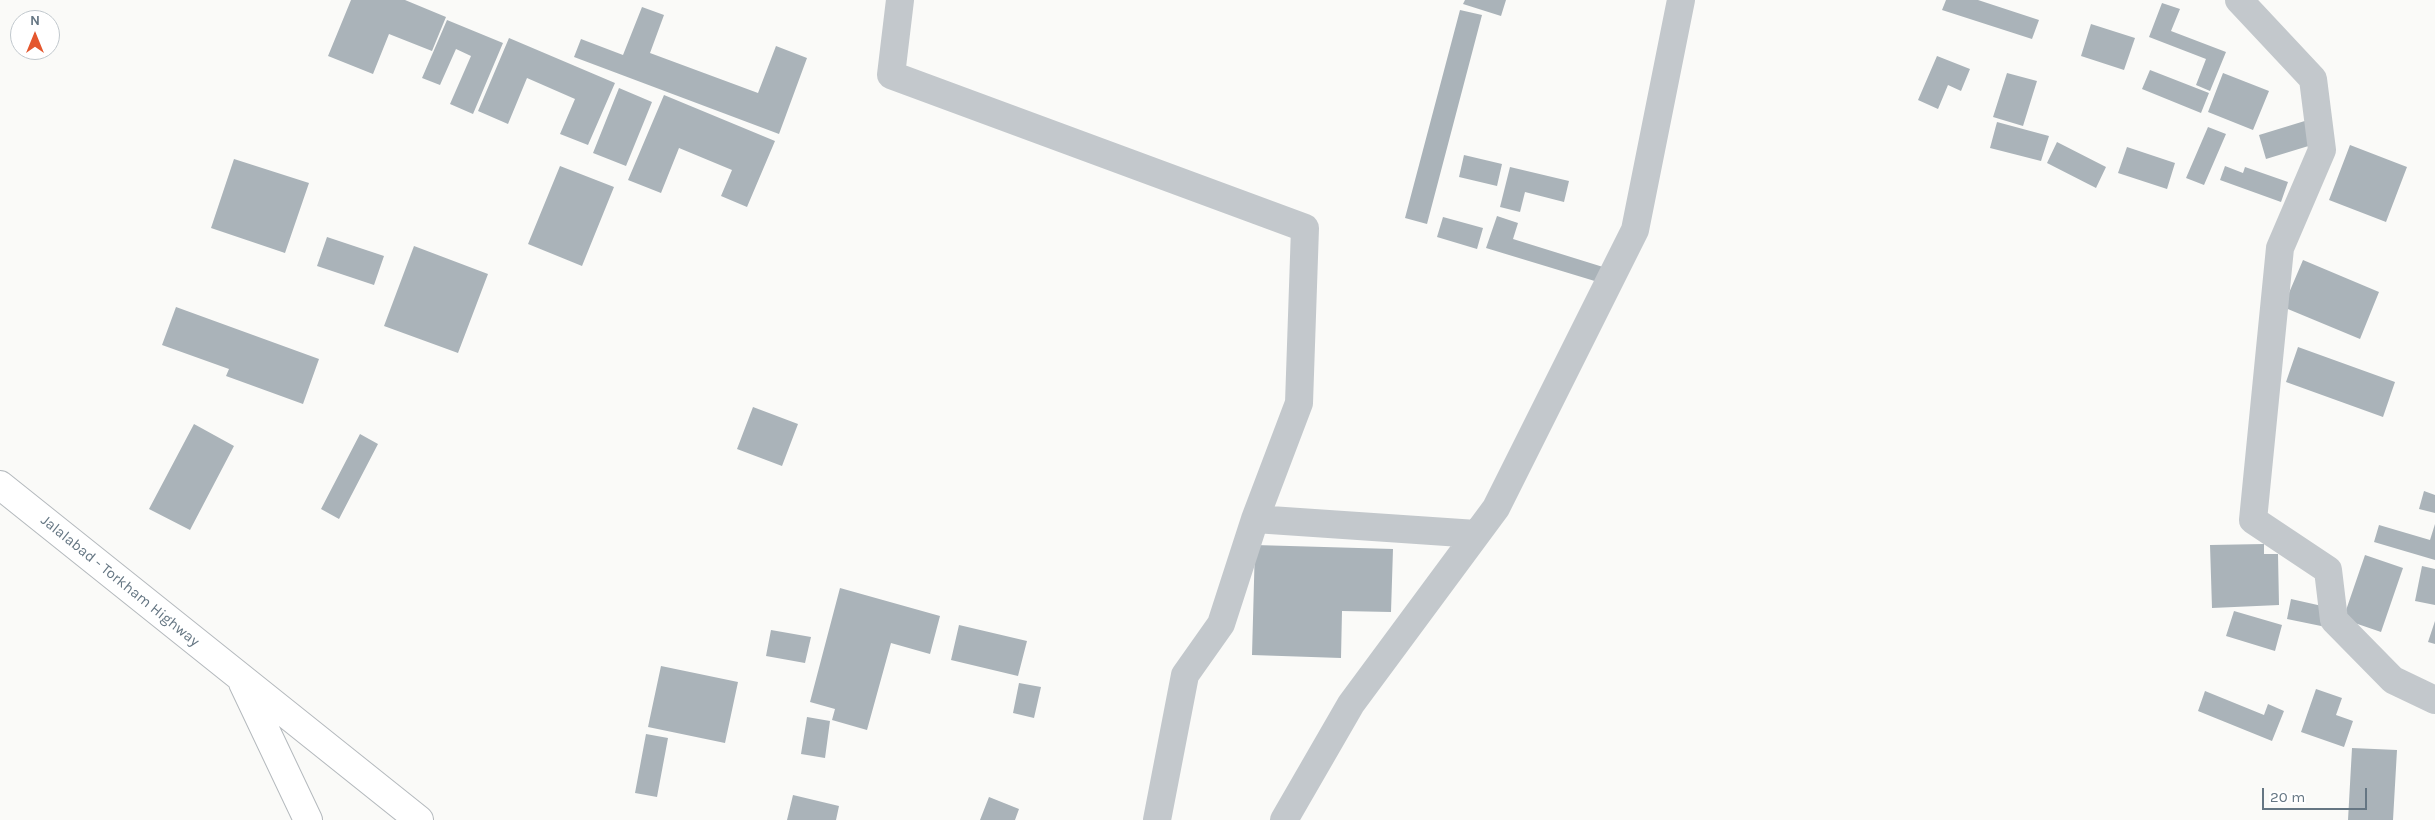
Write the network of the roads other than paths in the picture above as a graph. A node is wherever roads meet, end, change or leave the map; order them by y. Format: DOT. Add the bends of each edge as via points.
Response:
graph roads {
  1 [pos="900,0"];
  2 [pos="1681,0"];
  3 [pos="2239,0"];
  4 [pos="0,485"];
  5 [pos="1255,519"];
  6 [pos="1476,534"];
  7 [pos="241,678"];
  8 [pos="2435,700"];
  9 [pos="308,820"];
  10 [pos="419,820"];
  11 [pos="1157,820"];
  12 [pos="1284,820"];
  1 -- 5 [label="street" via="891,75 1305,228 1299,403"];
  2 -- 6 [label="street" via="1635,230 1496,508"];
  3 -- 8 [label="street" via="2313,79 2322,150 2280,248 2254,520 2328,570 2334,620 2393,680"];
  4 -- 7 [label="highway, Jalalabad - Torkham Highway"];
  5 -- 6 [label="street"];
  5 -- 11 [label="street" via="1221,624 1185,675"];
  6 -- 12 [label="street" via="1350,704"];
  7 -- 9 [label="highway, Jalalabad - Torkham Highway"];
  7 -- 10 [label="highway, Jalalabad - Torkham Highway"];
}
